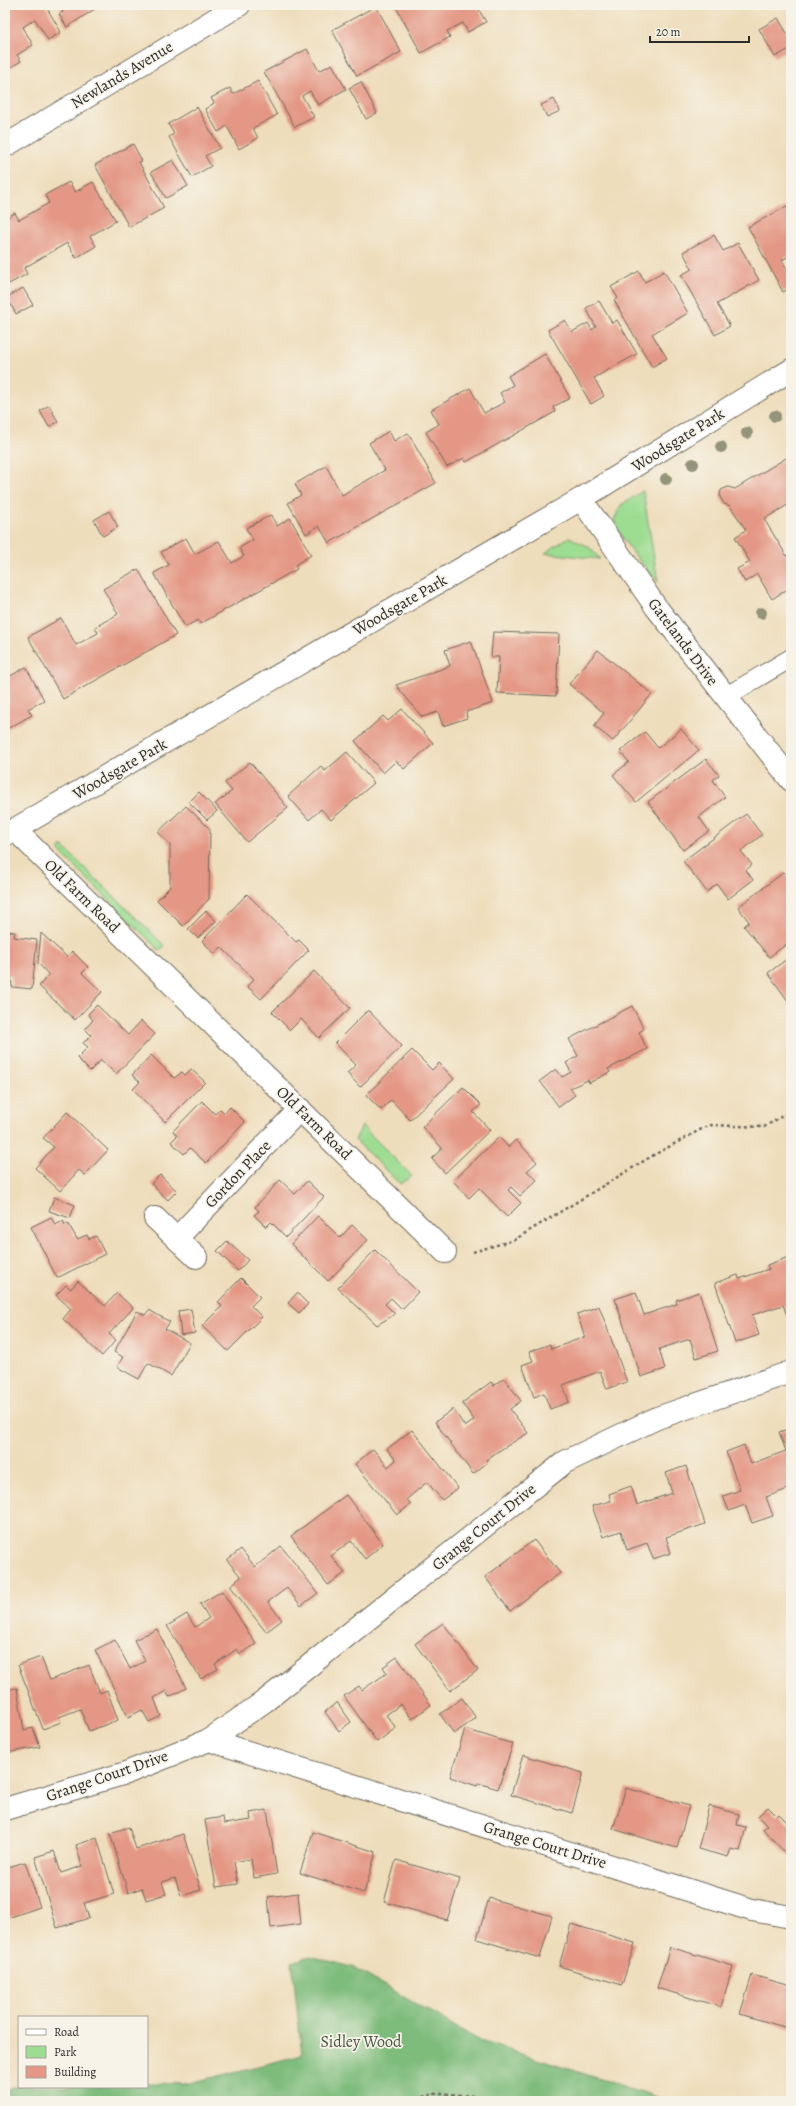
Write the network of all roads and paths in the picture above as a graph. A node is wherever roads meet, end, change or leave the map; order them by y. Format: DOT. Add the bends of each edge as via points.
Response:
graph roads {
  1 [pos="239,5"];
  2 [pos="5,146"];
  3 [pos="791,370"];
  4 [pos="581,499"];
  5 [pos="791,658"];
  6 [pos="725,697"];
  7 [pos="791,780"];
  8 [pos="10,833"];
  9 [pos="300,1109"];
  10 [pos="791,1111"];
  11 [pos="155,1218"];
  12 [pos="176,1238"];
  13 [pos="445,1252"];
  14 [pos="196,1257"];
  15 [pos="791,1372"];
  16 [pos="209,1740"];
  17 [pos="5,1809"];
  18 [pos="791,1917"];
  19 [pos="405,2101"];
  20 [pos="528,2101"];
  1 -- 2 [label="street, Newlands Avenue"];
  3 -- 4 [label="street, Woodsgate Park"];
  4 -- 6 [label="street, Gatelands Drive" via="656,606"];
  4 -- 8 [label="street, Woodsgate Park"];
  5 -- 6 [label="lane"];
  6 -- 7 [label="street, Gatelands Drive"];
  8 -- 9 [label="street, Old Farm Road"];
  9 -- 12 [label="street, Gordon Place"];
  9 -- 13 [label="street, Old Farm Road"];
  10 -- 13 [label="path" via="764,1127 709,1125 652,1156 514,1240 462,1256"];
  11 -- 12 [label="street"];
  12 -- 14 [label="street"];
  15 -- 16 [label="street, Grange Court Drive" via="657,1418 565,1462 265,1701"];
  16 -- 17 [label="street, Grange Court Drive" via="126,1773"];
  16 -- 18 [label="street, Grange Court Drive" via="752,1910"];
  19 -- 20 [label="path" via="439,2093"];
}
